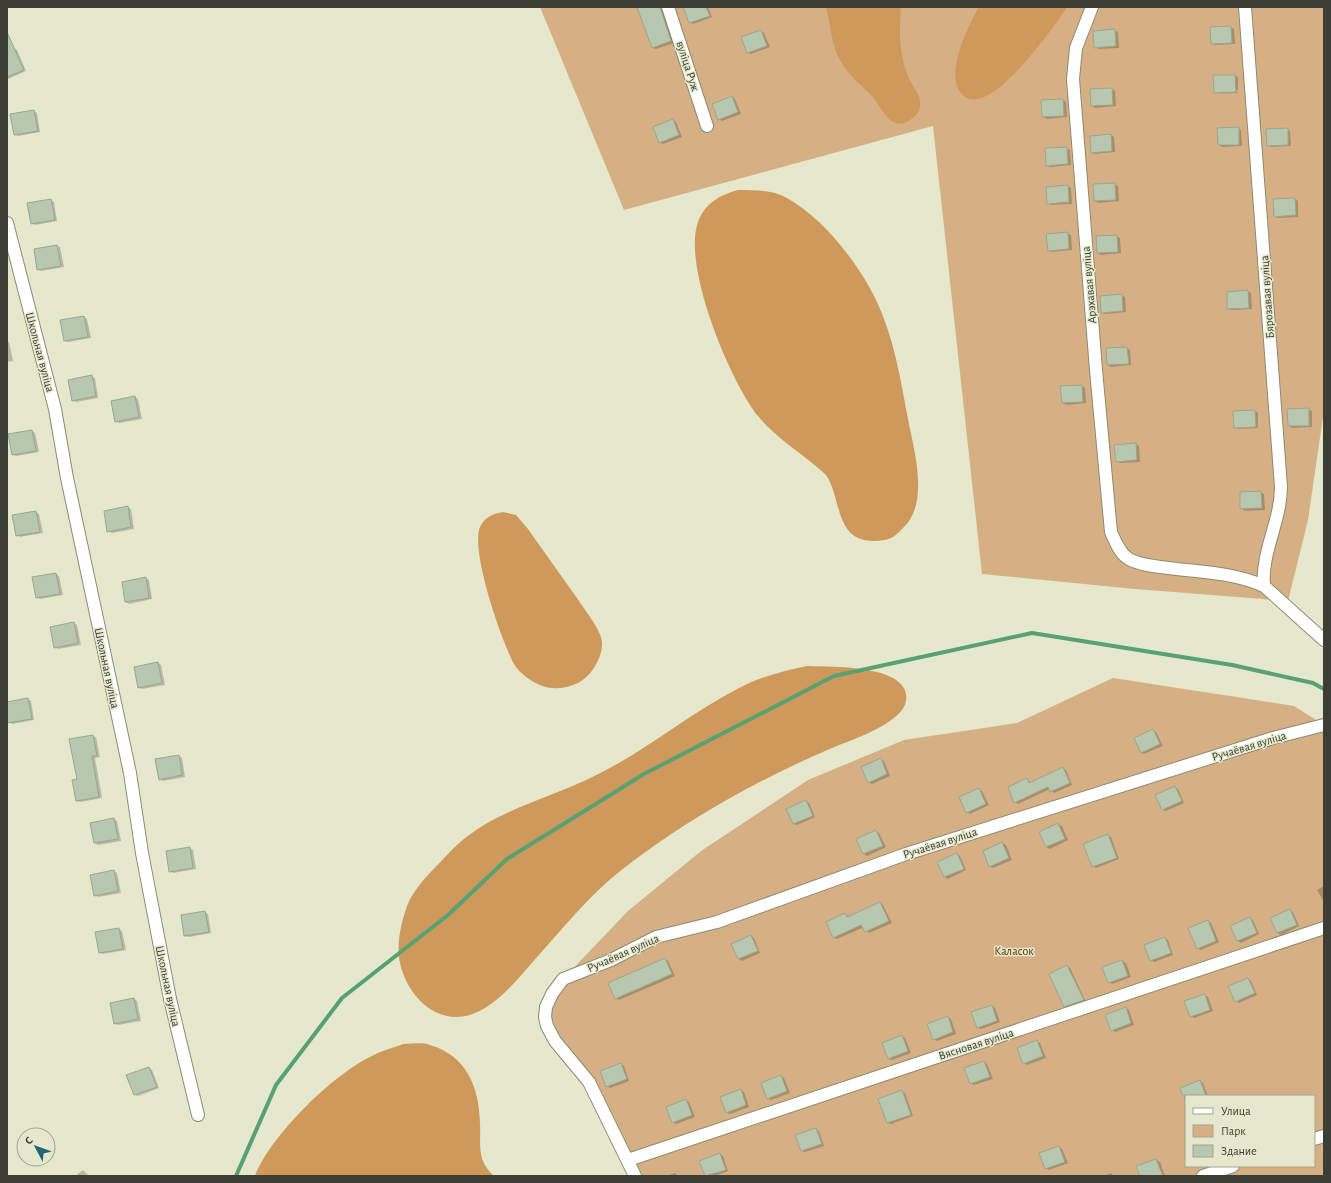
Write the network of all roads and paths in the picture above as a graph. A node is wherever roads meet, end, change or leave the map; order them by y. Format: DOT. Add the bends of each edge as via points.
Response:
graph roads {
  1 [pos="668,7"];
  2 [pos="1092,7"];
  3 [pos="1245,7"];
  4 [pos="707,126"];
  5 [pos="7,223"];
  6 [pos="1264,586"];
  7 [pos="1324,640"];
  8 [pos="1324,725"];
  9 [pos="1324,928"];
  10 [pos="198,1116"];
  11 [pos="628,1160"];
  12 [pos="1230,1167"];
  13 [pos="635,1176"];
  14 [pos="1204,1176"];
  1 -- 4 [label="street, вуліца Руж"];
  2 -- 6 [label="street, Арэхавая вуліца" via="1076,48 1073,79 1111,532 1115,542 1129,559 1159,567 1218,573"];
  3 -- 6 [label="street, Бярозавая вуліца" via="1281,487 1280,506 1264,568"];
  5 -- 10 [label="street, Школьная вуліца" via="55,410 130,773 142,853 170,999"];
  6 -- 7 [label="street"];
  8 -- 11 [label="street, Ручаёвая вуліца" via="1265,741 906,854 716,922 656,937 611,960 563,979 546,1007 547,1026 555,1041 589,1082"];
  9 -- 11 [label="street, Вясновая вуліца"];
  11 -- 13 [label="street"];
  12 -- 14 [label="street"];
}
